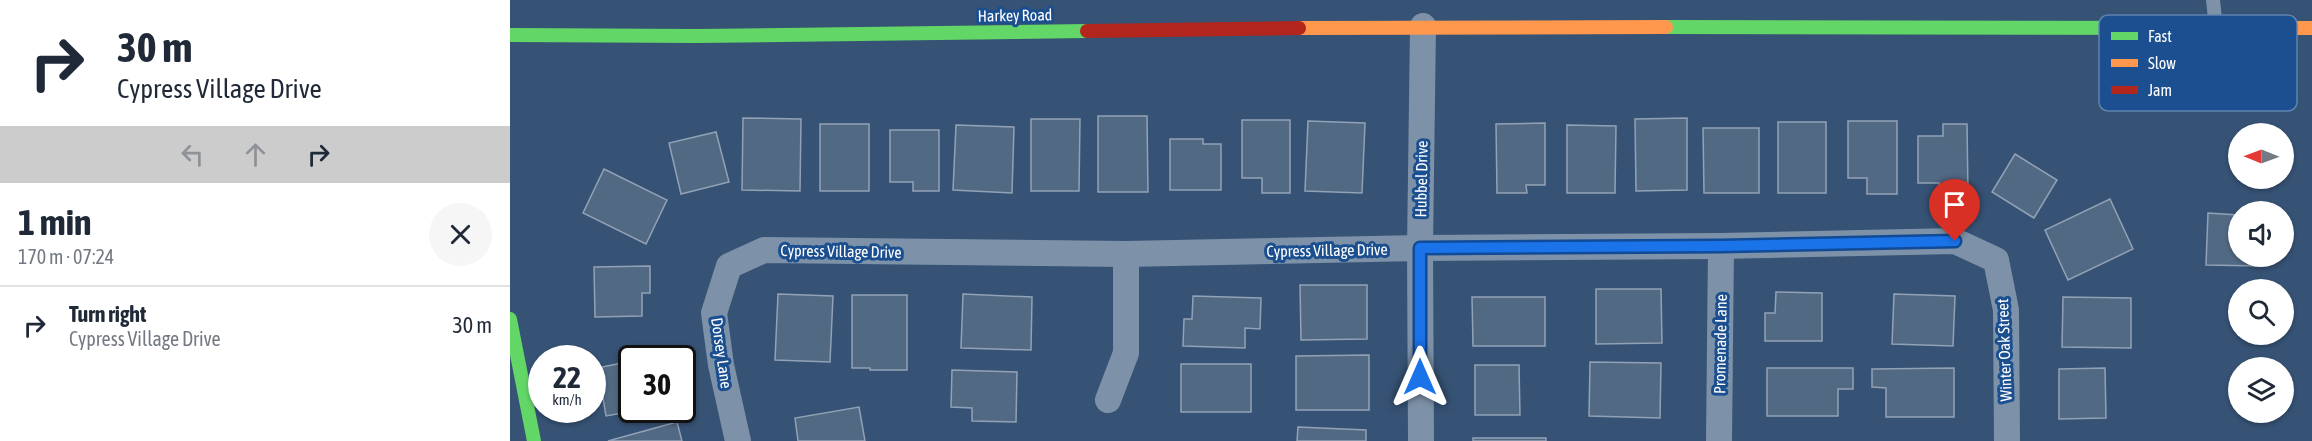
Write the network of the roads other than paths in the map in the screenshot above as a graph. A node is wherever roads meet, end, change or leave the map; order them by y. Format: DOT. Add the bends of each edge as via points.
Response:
graph roads {
  1 [pos="2213,0"];
  2 [pos="2215,15"];
  3 [pos="1424,26"];
  4 [pos="2099,28"];
  5 [pos="510,34"];
  6 [pos="1721,246"];
  7 [pos="1420,248"];
  8 [pos="1126,254"];
  9 [pos="1996,261"];
  10 [pos="729,266"];
  11 [pos="510,319"];
  12 [pos="1108,400"];
  13 [pos="534,441"];
  14 [pos="738,441"];
  15 [pos="1421,441"];
  16 [pos="1719,441"];
  17 [pos="2007,441"];
  1 -- 2 [label="lane"];
  3 -- 4 [label="street, Harkey Road"];
  3 -- 5 [label="street, Harkey Road" via="697,36"];
  3 -- 7 [label="street, Hubbel Drive"];
  6 -- 7 [label="street, Cypress Village Drive"];
  6 -- 9 [label="street, Cypress Village Drive" via="1955,241"];
  6 -- 16 [label="street, Promenade Lane"];
  7 -- 8 [label="street, Cypress Village Drive"];
  7 -- 15 [label="street, Hubbel Drive"];
  8 -- 10 [label="street, Cypress Village Drive" via="764,250"];
  8 -- 12 [label="street" via="1126,353"];
  9 -- 17 [label="street, Winter Oak Street" via="2006,310"];
  10 -- 14 [label="street, Dorsey Lane" via="714,313"];
  11 -- 13 [label="street"];
}
